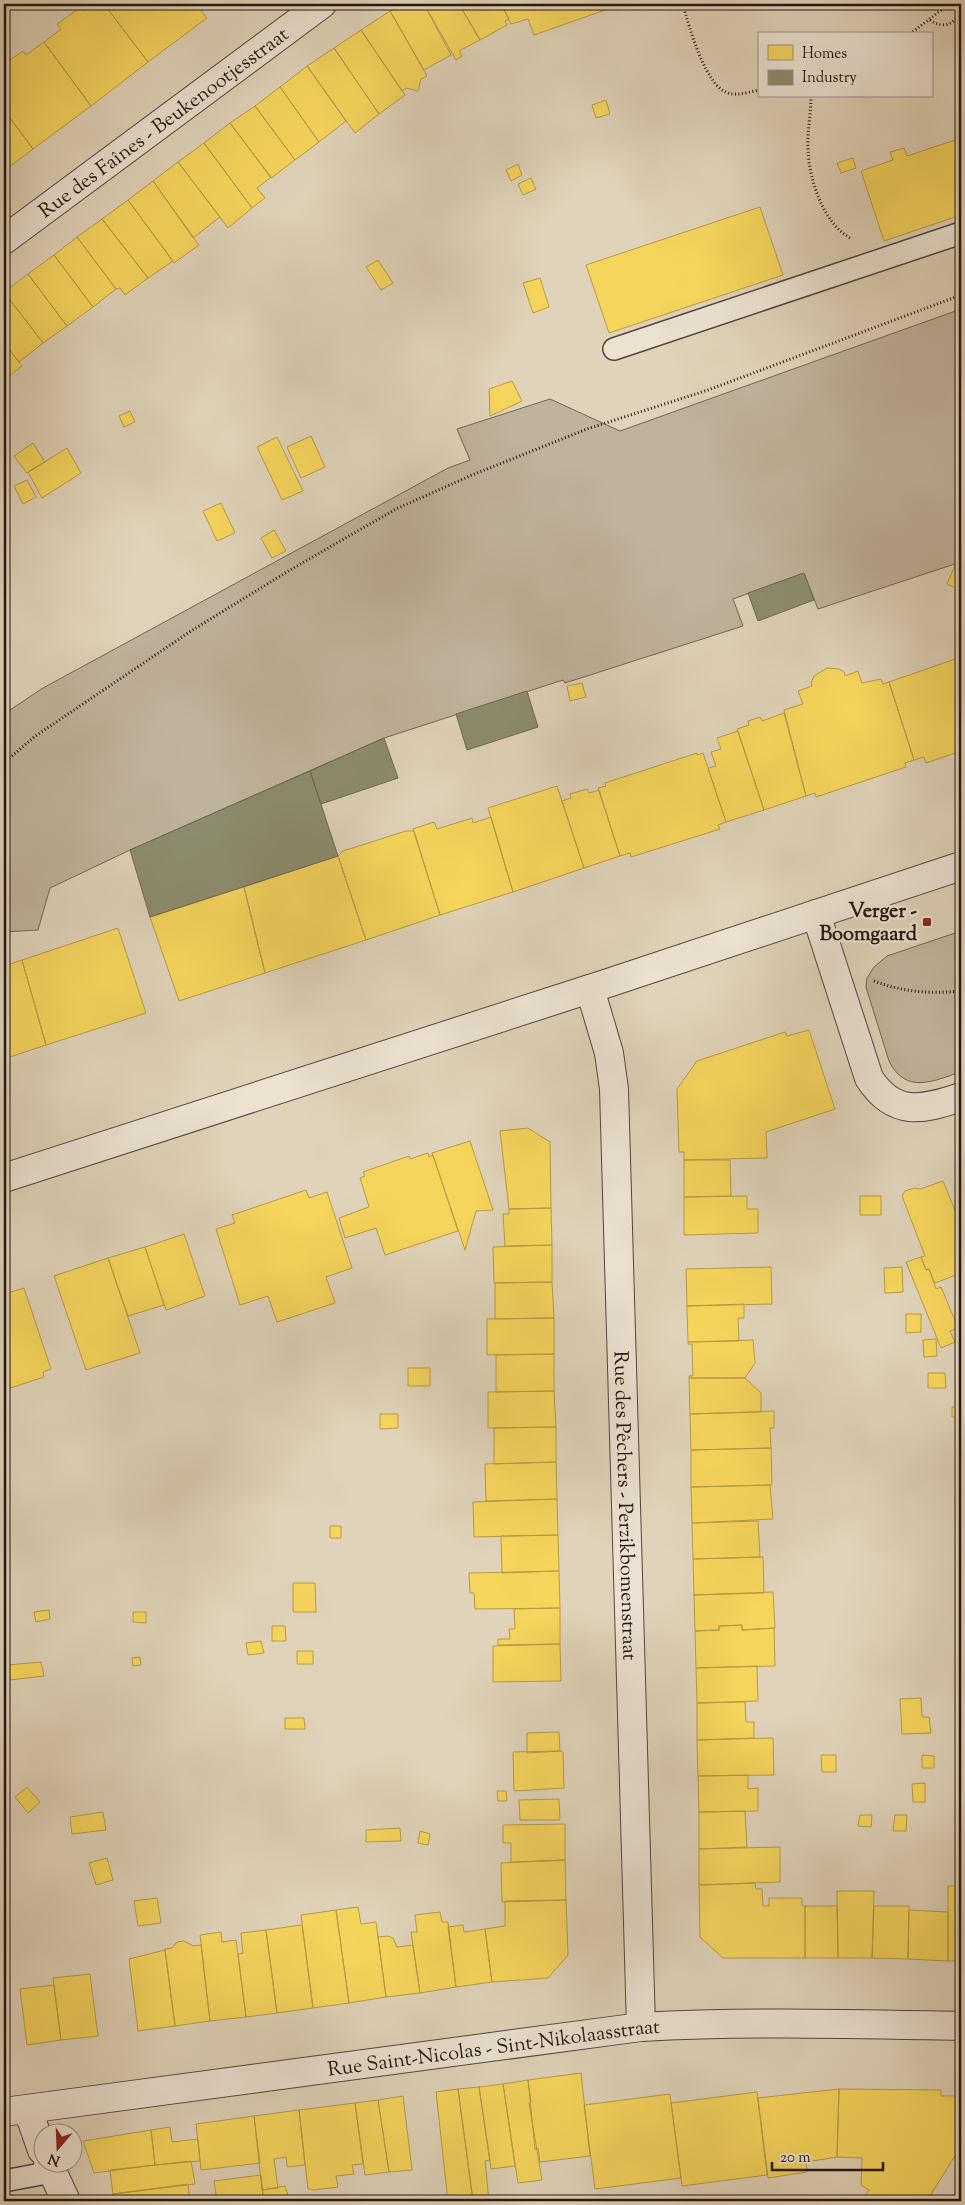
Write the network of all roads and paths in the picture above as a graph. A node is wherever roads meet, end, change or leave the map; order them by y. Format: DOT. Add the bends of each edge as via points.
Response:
graph roads {
  1 [pos="322,4"];
  2 [pos="949,4"];
  3 [pos="958,4"];
  4 [pos="683,5"];
  5 [pos="930,20"];
  6 [pos="913,32"];
  7 [pos="758,90"];
  8 [pos="811,98"];
  9 [pos="961,233"];
  10 [pos="853,239"];
  11 [pos="4,240"];
  12 [pos="961,295"];
  13 [pos="614,349"];
  14 [pos="4,762"];
  15 [pos="961,866"];
  16 [pos="816,914"];
  17 [pos="867,978"];
  18 [pos="590,988"];
  19 [pos="961,990"];
  20 [pos="961,1097"];
  21 [pos="4,1178"];
  22 [pos="961,2026"];
  23 [pos="641,2027"];
  24 [pos="16,2111"];
  25 [pos="32,2137"];
  26 [pos="32,2168"];
  27 [pos="52,2172"];
  28 [pos="4,2182"];
  29 [pos="66,2201"];
  1 -- 11 [label="street, Rue des Faînes - Beukenootjesstraat"];
  2 -- 5 [label="path"];
  3 -- 5 [label="path" via="958,15 951,24 940,26"];
  4 -- 7 [label="path" via="703,63 714,82 728,93"];
  5 -- 6 [label="path"];
  8 -- 10 [label="path" via="808,149 817,191 835,225"];
  9 -- 13 [label="lane"];
  12 -- 14 [label="path" via="708,390 587,429 396,509 190,631 34,737"];
  15 -- 16 [label="street"];
  16 -- 18 [label="street"];
  16 -- 20 [label="street" via="869,1078 881,1095 907,1108 935,1106"];
  17 -- 19 [label="path" via="898,989 931,993"];
  18 -- 21 [label="street"];
  18 -- 23 [label="street, Rue des Pêchers - Perzikbomenstraat" via="609,1053 614,1089"];
  22 -- 23 [label="street, Rue Saint-Nicolas - Sint-Nikolaasstraat" via="840,2023"];
  23 -- 24 [label="street, Rue Saint-Nicolas - Sint-Nikolaasstraat"];
  24 -- 25 [label="street"];
  26 -- 28 [label="lane"];
  27 -- 29 [label="street"];
}
